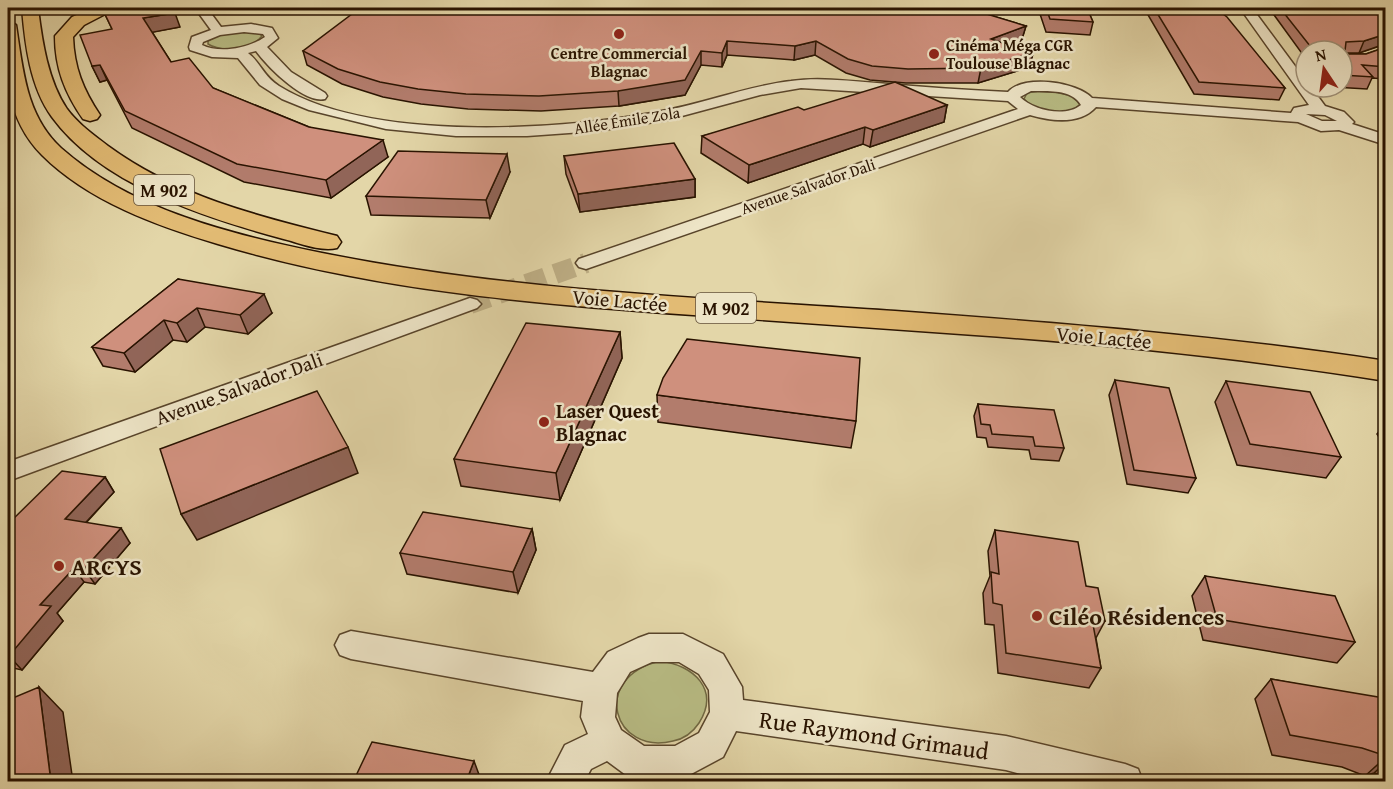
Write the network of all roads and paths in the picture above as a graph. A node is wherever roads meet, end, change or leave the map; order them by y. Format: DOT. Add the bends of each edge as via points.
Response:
graph roads {
  1 [pos="30,8"];
  2 [pos="105,8"];
  3 [pos="201,8"];
  4 [pos="1246,8"];
  5 [pos="84,14"];
  6 [pos="8,25"];
  7 [pos="218,31"];
  8 [pos="259,46"];
  9 [pos="232,52"];
  10 [pos="1280,54"];
  11 [pos="1294,56"];
  12 [pos="12,85"];
  13 [pos="845,85"];
  14 [pos="1012,97"];
  15 [pos="1089,102"];
  16 [pos="359,109"];
  17 [pos="1030,110"];
  18 [pos="1320,110"];
  19 [pos="327,111"];
  20 [pos="1300,118"];
  21 [pos="452,123"];
  22 [pos="1342,126"];
  23 [pos="404,128"];
  24 [pos="1386,140"];
  25 [pos="249,222"];
  26 [pos="586,263"];
  27 [pos="470,304"];
  28 [pos="1386,350"];
  29 [pos="1386,371"];
  30 [pos="8,472"];
  31 [pos="351,645"];
  32 [pos="601,689"];
  33 [pos="727,714"];
  34 [pos="609,742"];
  35 [pos="564,782"];
  36 [pos="1125,782"];
  1 -- 25 [label="highway, Voie Lactée / M 902" via="43,76 58,110 79,134 106,158 141,179 208,209"];
  2 -- 5 [label="highway"];
  3 -- 7 [label="street"];
  4 -- 10 [label="street"];
  5 -- 25 [label="highway" via="64,36 64,50 69,80 89,115 135,158 180,184 253,213"];
  6 -- 12 [label="highway, Voie Lactée / M 902"];
  7 -- 8 [label="street" via="231,23 271,33 272,38"];
  7 -- 9 [label="street" via="197,40 195,47"];
  8 -- 9 [label="street"];
  8 -- 16 [label="street, Allée Émile Zola" via="304,89"];
  9 -- 19 [label="street, Allée Émile Zola" via="246,57 257,75 274,88"];
  10 -- 11 [label="street"];
  10 -- 18 [label="street"];
  12 -- 29 [label="highway, Voie Lactée / M 902" via="33,131 83,176 135,205 197,230 279,254 411,278 525,292 1070,334 1237,350"];
  13 -- 14 [label="street, Allée Émile Zola"];
  13 -- 21 [label="street, Allée Émile Zola" via="786,82 672,110 597,121 533,125"];
  13 -- 23 [label="street, Allée Émile Zola" via="777,87 669,115 581,128 491,132"];
  14 -- 15 [label="street" via="1023,88 1050,87 1075,92"];
  14 -- 17 [label="street"];
  15 -- 17 [label="street" via="1087,110 1073,115"];
  15 -- 20 [label="street"];
  16 -- 19 [label="street"];
  16 -- 21 [label="street, Allée Émile Zola"];
  17 -- 26 [label="street, Avenue Salvador Dali"];
  18 -- 20 [label="street" via="1299,111"];
  18 -- 22 [label="street" via="1342,117 1346,122"];
  19 -- 23 [label="street, Allée Émile Zola"];
  20 -- 22 [label="street" via="1319,125"];
  21 -- 23 [label="street, Allée Émile Zola" via="411,123"];
  22 -- 24 [label="street"];
  25 -- 28 [label="highway, Voie Lactée / M 902" via="430,261 535,274 1068,312 1218,326"];
  27 -- 30 [label="street, Avenue Salvador Dali"];
  31 -- 32 [label="street"];
  32 -- 33 [label="street" via="620,662 649,648 682,648 711,664 725,687"];
  32 -- 34 [label="street" via="598,717"];
  33 -- 34 [label="street" via="711,745 678,764 639,763"];
  33 -- 36 [label="street, Rue Raymond Grimaud" via="1006,753"];
  34 -- 35 [label="street" via="578,757"];
}
